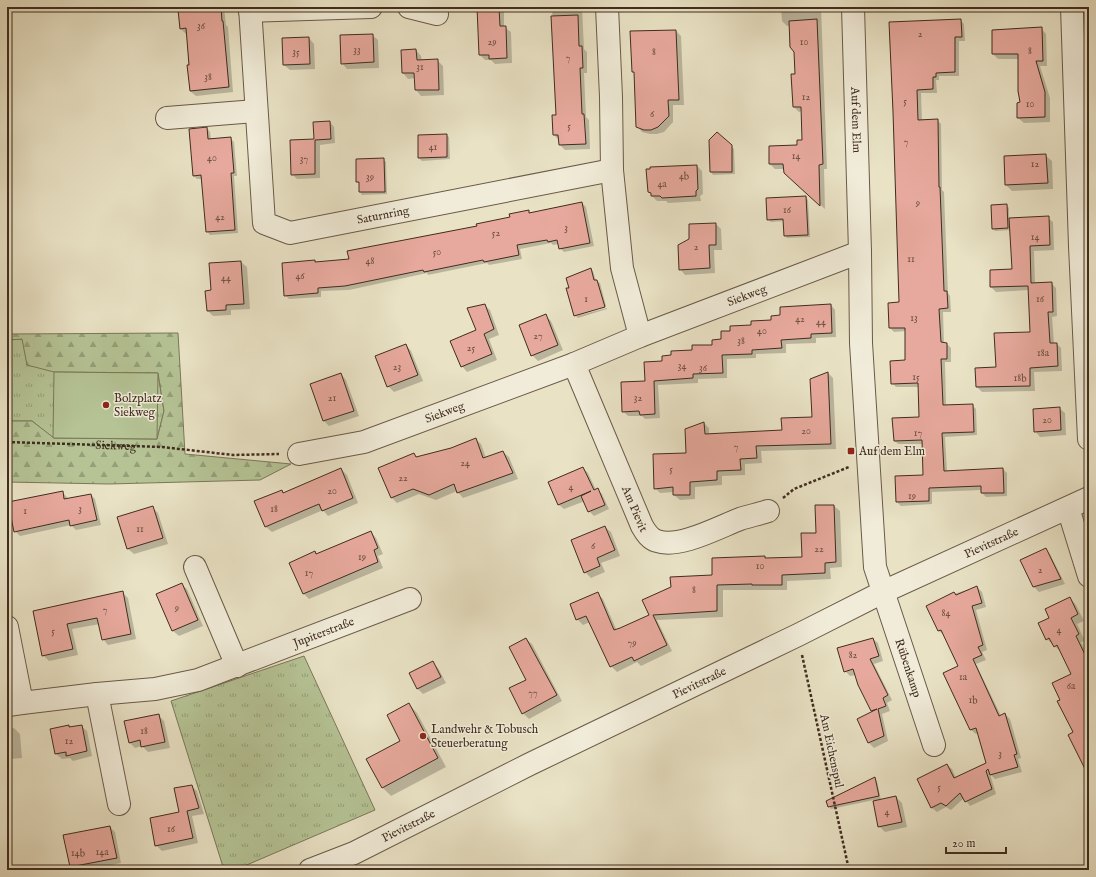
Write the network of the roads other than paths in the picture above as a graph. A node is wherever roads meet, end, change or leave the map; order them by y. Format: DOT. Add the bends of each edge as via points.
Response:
graph roads {
  1 [pos="371,7"];
  2 [pos="409,7"];
  3 [pos="607,7"];
  4 [pos="853,7"];
  5 [pos="1072,7"];
  6 [pos="250,9"];
  7 [pos="437,14"];
  8 [pos="256,111"];
  9 [pos="167,118"];
  10 [pos="612,170"];
  11 [pos="1084,246"];
  12 [pos="860,252"];
  13 [pos="640,336"];
  14 [pos="574,364"];
  15 [pos="1089,439"];
  16 [pos="299,454"];
  17 [pos="1089,498"];
  18 [pos="1068,508"];
  19 [pos="768,511"];
  20 [pos="195,567"];
  21 [pos="1089,576"];
  22 [pos="883,592"];
  23 [pos="410,599"];
  24 [pos="7,627"];
  25 [pos="237,666"];
  26 [pos="97,694"];
  27 [pos="14,704"];
  28 [pos="934,745"];
  29 [pos="119,804"];
  30 [pos="310,870"];
  1 -- 6 [label="street, Saturnring"];
  2 -- 7 [label="street"];
  3 -- 10 [label="street"];
  4 -- 12 [label="street, Auf dem Elm"];
  5 -- 11 [label="street"];
  6 -- 8 [label="street, Saturnring"];
  8 -- 9 [label="street"];
  8 -- 10 [label="street, Saturnring" via="264,222 290,233"];
  10 -- 13 [label="street" via="622,268"];
  11 -- 15 [label="street"];
  12 -- 13 [label="street, Siekweg"];
  12 -- 22 [label="street, Auf dem Elm" via="861,342 875,567"];
  13 -- 14 [label="street, Siekweg"];
  14 -- 16 [label="street, Siekweg" via="364,442"];
  14 -- 19 [label="street, Am Pievit" via="648,536 656,541 682,542"];
  17 -- 18 [label="street, Pievitstraße"];
  18 -- 21 [label="street"];
  18 -- 22 [label="street, Pievitstraße"];
  20 -- 25 [label="street"];
  22 -- 28 [label="street, Rübenkamp"];
  22 -- 30 [label="street, Pievitstraße" via="354,853"];
  23 -- 25 [label="street, Jupiterstraße"];
  24 -- 27 [label="street, Jupiterstraße"];
  25 -- 26 [label="street, Jupiterstraße" via="177,685"];
  26 -- 27 [label="street, Jupiterstraße"];
  26 -- 29 [label="street"];
}
